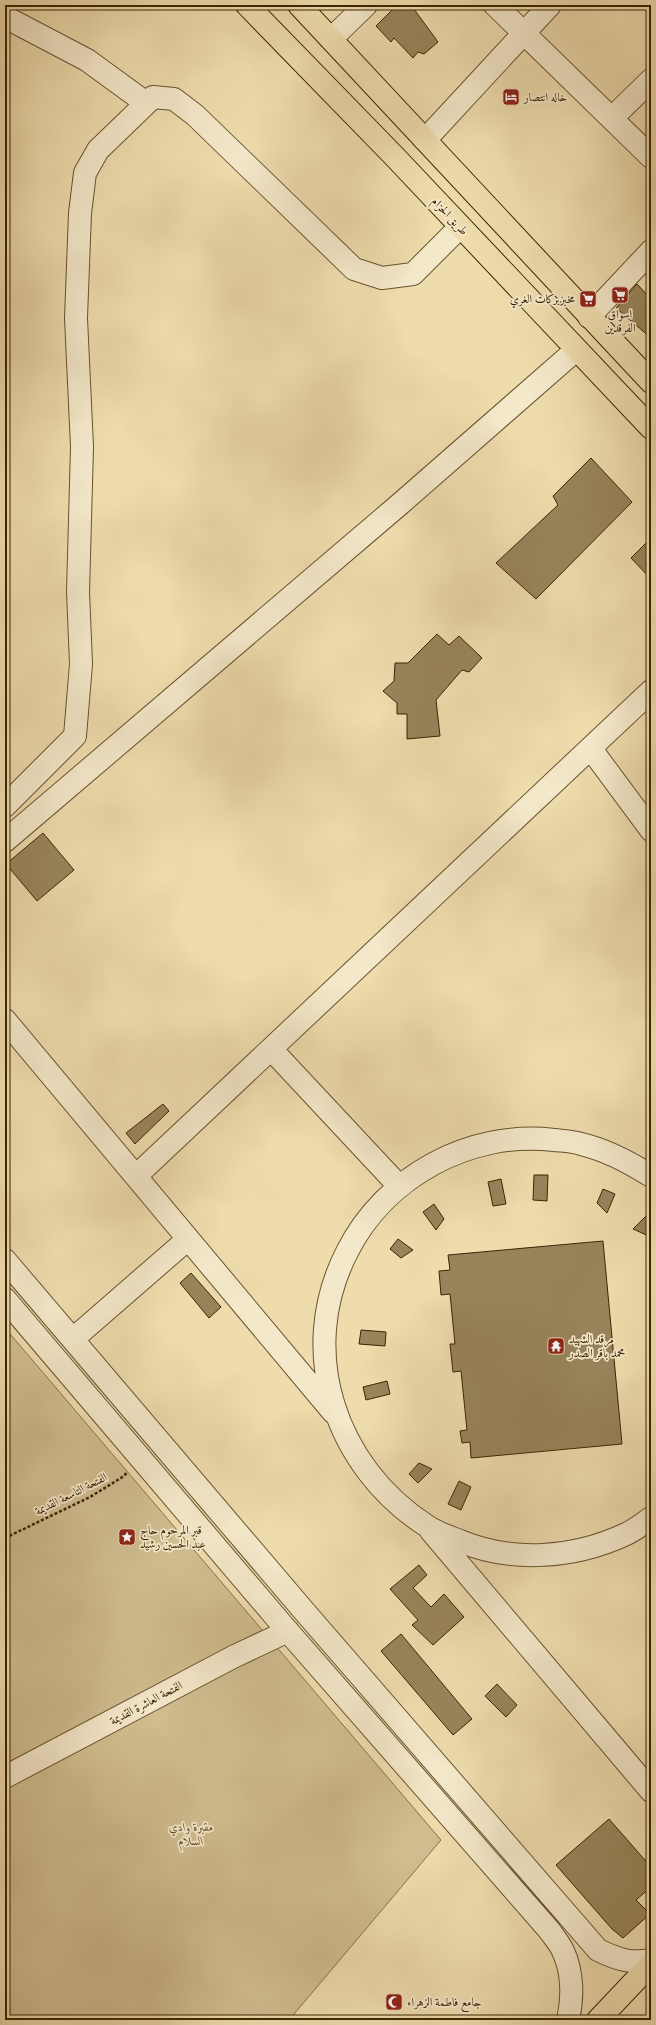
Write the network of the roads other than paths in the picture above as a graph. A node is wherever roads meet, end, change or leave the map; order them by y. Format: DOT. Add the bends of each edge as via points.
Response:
graph roads {
  1 [pos="247,5"];
  2 [pos="299,5"];
  3 [pos="366,5"];
  4 [pos="495,5"];
  5 [pos="550,5"];
  6 [pos="5,17"];
  7 [pos="524,33"];
  8 [pos="331,39"];
  9 [pos="651,80"];
  10 [pos="146,103"];
  11 [pos="612,118"];
  12 [pos="423,138"];
  13 [pos="395,157"];
  14 [pos="651,157"];
  15 [pos="498,219"];
  16 [pos="460,227"];
  17 [pos="478,246"];
  18 [pos="651,250"];
  19 [pos="589,317"];
  20 [pos="576,350"];
  21 [pos="651,382"];
  22 [pos="651,428"];
  23 [pos="651,691"];
  24 [pos="590,749"];
  25 [pos="6,804"];
  26 [pos="651,830"];
  27 [pos="5,841"];
  28 [pos="5,1020"];
  29 [pos="271,1049"];
  30 [pos="136,1176"];
  31 [pos="651,1176"];
  32 [pos="399,1186"];
  33 [pos="188,1239"];
  34 [pos="5,1260"];
  35 [pos="5,1299"];
  36 [pos="72,1340"];
  37 [pos="336,1416"];
  38 [pos="651,1518"];
  39 [pos="428,1527"];
  40 [pos="236,1531"];
  41 [pos="214,1544"];
  42 [pos="268,1569"];
  43 [pos="253,1590"];
  44 [pos="288,1631"];
  45 [pos="5,1777"];
  46 [pos="651,1791"];
  47 [pos="651,1960"];
  48 [pos="651,1964"];
  49 [pos="568,2020"];
  50 [pos="598,2020"];
  1 -- 13 [label="main road, طريق الحزام"];
  2 -- 8 [label="main road"];
  3 -- 8 [label="street"];
  4 -- 7 [label="street"];
  5 -- 7 [label="street"];
  6 -- 10 [label="street" via="87,60"];
  7 -- 11 [label="street"];
  7 -- 12 [label="street"];
  8 -- 12 [label="main road"];
  9 -- 11 [label="street"];
  10 -- 16 [label="street" via="152,97 174,99 195,115 354,269 382,278 413,274"];
  10 -- 25 [label="street" via="98,150 85,173 80,213 76,318 82,447 78,592 81,664 75,736"];
  11 -- 14 [label="street"];
  12 -- 13 [label="main road" via="414,154 405,158"];
  12 -- 15 [label="main road"];
  13 -- 16 [label="main road, طريق الحزام"];
  15 -- 17 [label="main road" via="488,220 480,226 476,235"];
  15 -- 19 [label="main road"];
  16 -- 17 [label="main road, طريق الحزام"];
  17 -- 20 [label="main road, طريق الحزام"];
  18 -- 19 [label="street"];
  19 -- 21 [label="main road"];
  20 -- 22 [label="main road, طريق الحزام"];
  20 -- 27 [label="street"];
  23 -- 24 [label="street"];
  24 -- 26 [label="street"];
  24 -- 29 [label="street"];
  28 -- 30 [label="street"];
  29 -- 30 [label="street"];
  29 -- 32 [label="street"];
  30 -- 33 [label="street"];
  31 -- 32 [label="street" via="625,1159 580,1143 532,1138 484,1143 439,1159"];
  32 -- 37 [label="street" via="370,1216 350,1246 332,1291 324,1333 326,1375"];
  33 -- 36 [label="street"];
  33 -- 37 [label="street"];
  34 -- 36 [label="street"];
  35 -- 41 [label="street"];
  36 -- 40 [label="street"];
  37 -- 39 [label="street" via="358,1460 389,1498"];
  38 -- 39 [label="street" via="626,1535 577,1552 526,1556 475,1548"];
  39 -- 46 [label="street"];
  40 -- 41 [label="street" via="228,1542"];
  40 -- 42 [label="street"];
  41 -- 43 [label="street"];
  42 -- 43 [label="street" via="255,1579"];
  42 -- 47 [label="street" via="598,1950 617,1959 636,1963"];
  43 -- 44 [label="street"];
  44 -- 45 [label="street, الفتحة العاشرة القديمة" via="233,1657"];
  44 -- 49 [label="street" via="549,1930 564,1951 571,1979 571,2007"];
  48 -- 50 [label="main road"];
}
